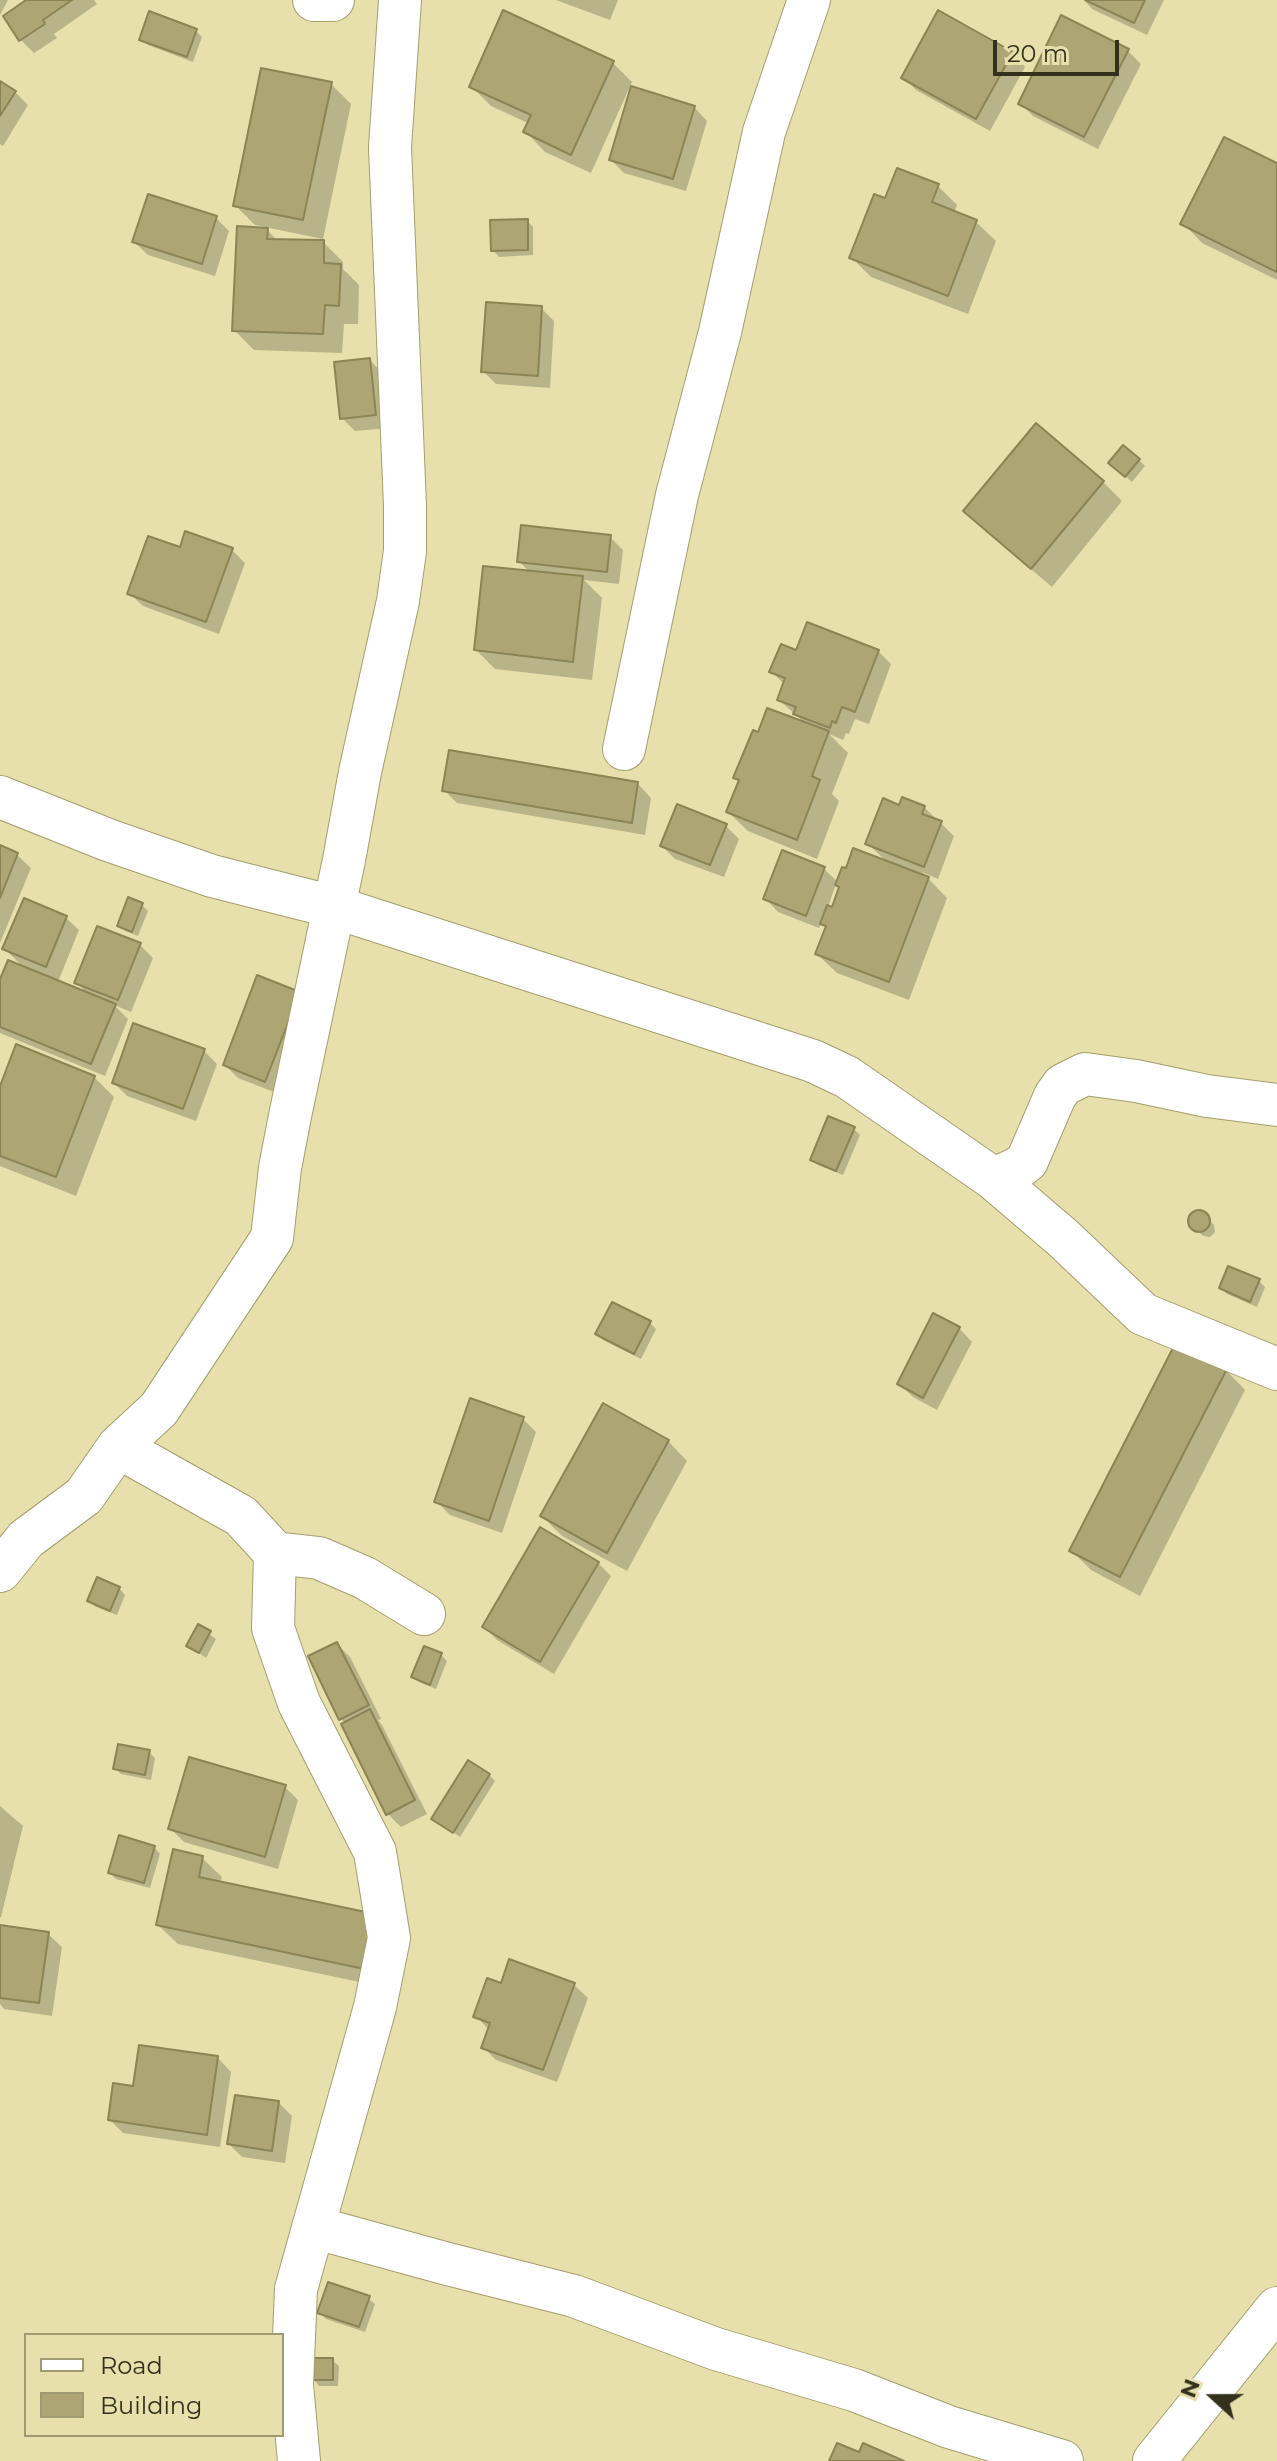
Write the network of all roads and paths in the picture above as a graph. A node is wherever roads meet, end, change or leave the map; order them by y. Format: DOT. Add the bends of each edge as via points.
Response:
graph roads {
  1 [pos="314,0"];
  2 [pos="333,0"];
  3 [pos="400,0"];
  4 [pos="809,0"];
  5 [pos="624,749"];
  6 [pos="0,797"];
  7 [pos="334,907"];
  8 [pos="1277,1105"];
  9 [pos="994,1179"];
  10 [pos="1277,1369"];
  11 [pos="118,1447"];
  12 [pos="275,1553"];
  13 [pos="0,1571"];
  14 [pos="424,1614"];
  15 [pos="313,2227"];
  16 [pos="1277,2308"];
  17 [pos="299,2461"];
  18 [pos="1062,2461"];
  19 [pos="1154,2461"];
  1 -- 2 [label="street"];
  3 -- 7 [label="street" via="390,147 405,551"];
  4 -- 5 [label="street" via="764,132 677,495"];
  6 -- 7 [label="street" via="212,876"];
  7 -- 9 [label="street" via="813,1061 847,1077"];
  7 -- 11 [label="street" via="280,1168 272,1238 159,1409"];
  8 -- 9 [label="street" via="1085,1074 1063,1085 1055,1096 1027,1161"];
  9 -- 10 [label="street" via="1143,1314"];
  11 -- 12 [label="street" via="241,1516"];
  11 -- 13 [label="street" via="84,1496 26,1539"];
  12 -- 14 [label="street" via="319,1558"];
  12 -- 15 [label="street" via="273,1628 299,1703 375,1852 389,1938 375,2007"];
  15 -- 17 [label="street" via="296,2289 292,2385"];
  15 -- 18 [label="street" via="574,2296 716,2349"];
  16 -- 19 [label="street"];
}
